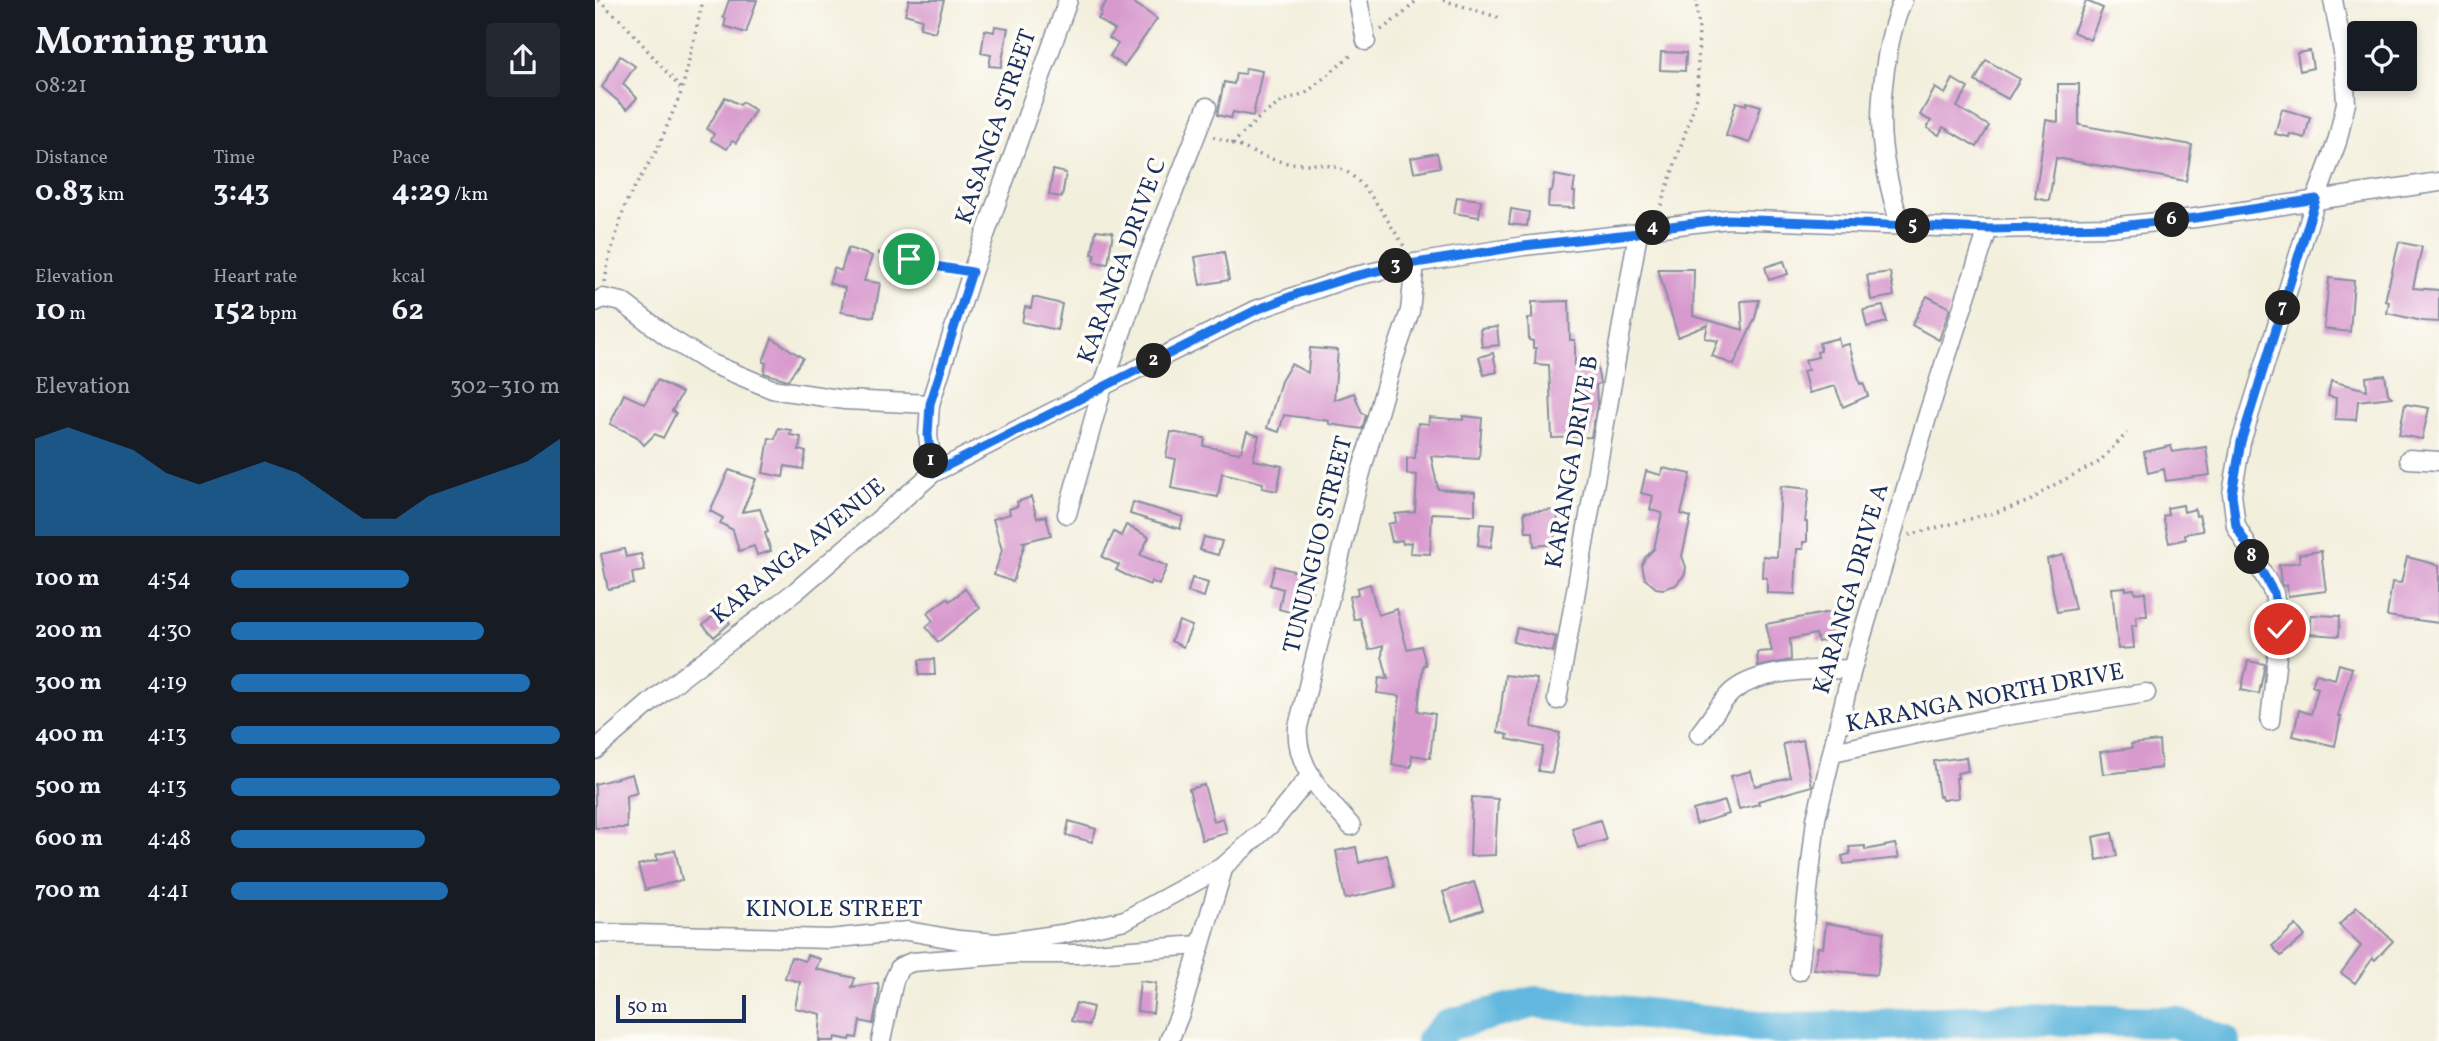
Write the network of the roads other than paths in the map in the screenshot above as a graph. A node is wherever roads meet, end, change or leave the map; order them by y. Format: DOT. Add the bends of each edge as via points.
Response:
graph roads {
  1 [pos="1068,0"];
  2 [pos="1358,0"];
  3 [pos="1903,0"];
  4 [pos="2333,0"];
  5 [pos="1366,41"];
  6 [pos="1206,107"];
  7 [pos="2439,182"];
  8 [pos="2316,199"];
  9 [pos="1900,225"];
  10 [pos="1989,229"];
  11 [pos="1646,230"];
  12 [pos="1415,263"];
  13 [pos="599,300"];
  14 [pos="1103,386"];
  15 [pos="930,404"];
  16 [pos="2409,459"];
  17 [pos="2439,461"];
  18 [pos="933,473"];
  19 [pos="1067,514"];
  20 [pos="1852,669"];
  21 [pos="2146,694"];
  22 [pos="1557,700"];
  23 [pos="2270,721"];
  24 [pos="1699,734"];
  25 [pos="595,750"];
  26 [pos="1833,752"];
  27 [pos="1311,775"];
  28 [pos="1351,826"];
  29 [pos="1224,866"];
  30 [pos="595,933"];
  31 [pos="1199,945"];
  32 [pos="1799,971"];
  33 [pos="881,1041"];
  34 [pos="1169,1041"];
  1 -- 15 [label="street, KASANGA STREET"];
  2 -- 5 [label="street"];
  3 -- 9 [label="street" via="1881,115 1882,148"];
  4 -- 8 [label="street" via="2346,103"];
  6 -- 14 [label="street, KARANGA DRIVE C"];
  7 -- 8 [label="street, KARANGA AVENUE"];
  8 -- 10 [label="street, KARANGA AVENUE" via="2109,227"];
  8 -- 23 [label="street" via="2241,442 2232,494 2236,526 2274,593 2280,629"];
  9 -- 10 [label="street, KARANGA AVENUE"];
  9 -- 11 [label="street, KARANGA AVENUE" via="1728,219"];
  10 -- 20 [label="street, KARANGA DRIVE A"];
  11 -- 12 [label="street, KARANGA AVENUE"];
  11 -- 22 [label="street, KARANGA DRIVE B"];
  12 -- 14 [label="street, KARANGA AVENUE" via="1351,277 1267,306"];
  12 -- 27 [label="street, TUNUNGUO STREET" via="1410,311 1358,483 1298,727 1298,751"];
  13 -- 15 [label="street" via="622,302 710,363 772,389 845,400"];
  14 -- 18 [label="street, KARANGA AVENUE"];
  14 -- 19 [label="street, KARANGA DRIVE C"];
  15 -- 18 [label="street, KASANGA STREET"];
  16 -- 17 [label="street"];
  18 -- 25 [label="street, KARANGA AVENUE" via="796,591"];
  20 -- 24 [label="street" via="1760,677 1733,691"];
  20 -- 26 [label="street, KARANGA DRIVE A"];
  21 -- 26 [label="street, KARANGA NORTH DRIVE" via="1987,719"];
  26 -- 32 [label="street, KARANGA DRIVE A" via="1816,819"];
  27 -- 28 [label="street, TUNUNGUO STREET"];
  27 -- 29 [label="street, KINOLE STREET" via="1271,824"];
  29 -- 30 [label="street, KINOLE STREET" via="1125,919 996,943 908,931 829,939"];
  29 -- 31 [label="street"];
  31 -- 33 [label="street" via="912,962 901,967 894,980"];
  31 -- 34 [label="street"];
}
